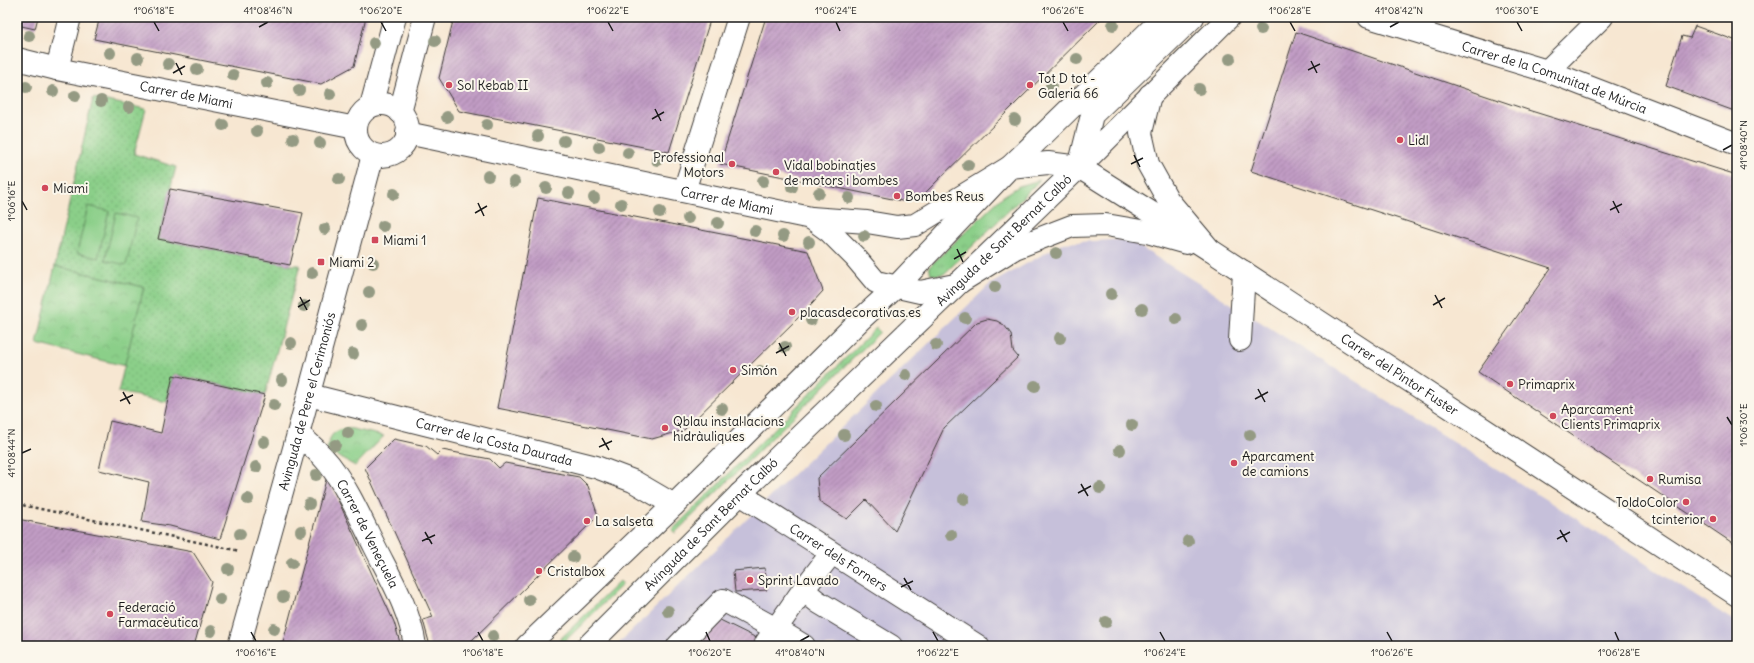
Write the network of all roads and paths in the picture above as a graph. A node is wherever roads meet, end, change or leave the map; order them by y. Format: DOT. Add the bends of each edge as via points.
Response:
graph roads {
  1 [pos="70,17"];
  2 [pos="395,17"];
  3 [pos="425,17"];
  4 [pos="739,17"];
  5 [pos="1164,17"];
  6 [pos="1193,17"];
  7 [pos="1229,17"];
  8 [pos="1369,17"];
  9 [pos="1602,17"];
  10 [pos="17,59"];
  11 [pos="57,69"];
  12 [pos="1547,71"];
  13 [pos="1150,95"];
  14 [pos="371,106"];
  15 [pos="400,112"];
  16 [pos="356,128"];
  17 [pos="407,133"];
  18 [pos="1737,144"];
  19 [pos="373,155"];
  20 [pos="1079,167"];
  21 [pos="1010,168"];
  22 [pos="684,191"];
  23 [pos="811,218"];
  24 [pos="1210,250"];
  25 [pos="1244,272"];
  26 [pos="886,284"];
  27 [pos="955,285"];
  28 [pos="1240,340"];
  29 [pos="309,395"];
  30 [pos="298,434"];
  31 [pos="740,494"];
  32 [pos="17,504"];
  33 [pos="674,505"];
  34 [pos="831,554"];
  35 [pos="264,556"];
  36 [pos="803,590"];
  37 [pos="1737,595"];
  38 [pos="771,636"];
  39 [pos="239,646"];
  40 [pos="415,646"];
  41 [pos="527,646"];
  42 [pos="588,646"];
  43 [pos="678,646"];
  44 [pos="804,646"];
  45 [pos="891,646"];
  46 [pos="978,646"];
  1 -- 11 [label="street"];
  2 -- 14 [label="street"];
  3 -- 15 [label="street"];
  4 -- 22 [label="street"];
  5 -- 21 [label="street"];
  6 -- 20 [label="street" via="1092,115"];
  7 -- 13 [label="street, Avinguda de Sant Bernat Calbó"];
  8 -- 12 [label="street, Carrer de la Comunitat de Múrcia"];
  9 -- 12 [label="street"];
  10 -- 11 [label="street, Carrer de Miami"];
  11 -- 16 [label="street, Carrer de Miami"];
  12 -- 18 [label="street, Carrer de la Comunitat de Múrcia"];
  13 -- 20 [label="street, Avinguda de Sant Bernat Calbó"];
  13 -- 24 [label="street, Carrer del Pintor Fuster" via="1141,133 1148,164 1168,200"];
  14 -- 15 [label="street" via="386,105"];
  14 -- 16 [label="street" via="361,115"];
  15 -- 17 [label="street" via="407,125"];
  16 -- 19 [label="street" via="360,144"];
  17 -- 19 [label="street" via="406,140 396,152 389,156"];
  17 -- 22 [label="street, Carrer de Miami"];
  19 -- 29 [label="street, Avinguda de Pere el Cerimoniós"];
  20 -- 21 [label="street" via="1048,163"];
  20 -- 24 [label="street"];
  20 -- 27 [label="street, Avinguda de Sant Bernat Calbó"];
  21 -- 23 [label="street, Carrer de Miami" via="915,225 896,227"];
  21 -- 26 [label="street"];
  22 -- 23 [label="street, Carrer de Miami"];
  23 -- 26 [label="street" via="829,231"];
  24 -- 25 [label="street, Carrer del Pintor Fuster"];
  24 -- 27 [label="street" via="1147,232 1106,226 1072,226 1015,248"];
  25 -- 28 [label="street"];
  25 -- 37 [label="street, Carrer del Pintor Fuster"];
  26 -- 27 [label="street" via="920,292"];
  26 -- 33 [label="street" via="860,320"];
  27 -- 31 [label="street, Avinguda de Sant Bernat Calbó"];
  29 -- 30 [label="street, Avinguda de Pere el Cerimoniós"];
  29 -- 33 [label="street, Carrer de la Costa Daurada" via="596,467 633,481"];
  30 -- 35 [label="street, Avinguda de Pere el Cerimoniós"];
  30 -- 40 [label="street, Carrer de Veneçuela" via="329,464 351,498 408,615"];
  31 -- 34 [label="street, Carrer dels Forners"];
  31 -- 42 [label="street, Avinguda de Sant Bernat Calbó"];
  32 -- 35 [label="path"];
  33 -- 41 [label="street"];
  34 -- 36 [label="street"];
  34 -- 46 [label="street, Carrer dels Forners"];
  35 -- 39 [label="street, Avinguda de Pere el Cerimoniós"];
  36 -- 38 [label="street"];
  36 -- 45 [label="street" via="818,602"];
  38 -- 43 [label="street" via="723,600"];
  38 -- 44 [label="street"];
}
